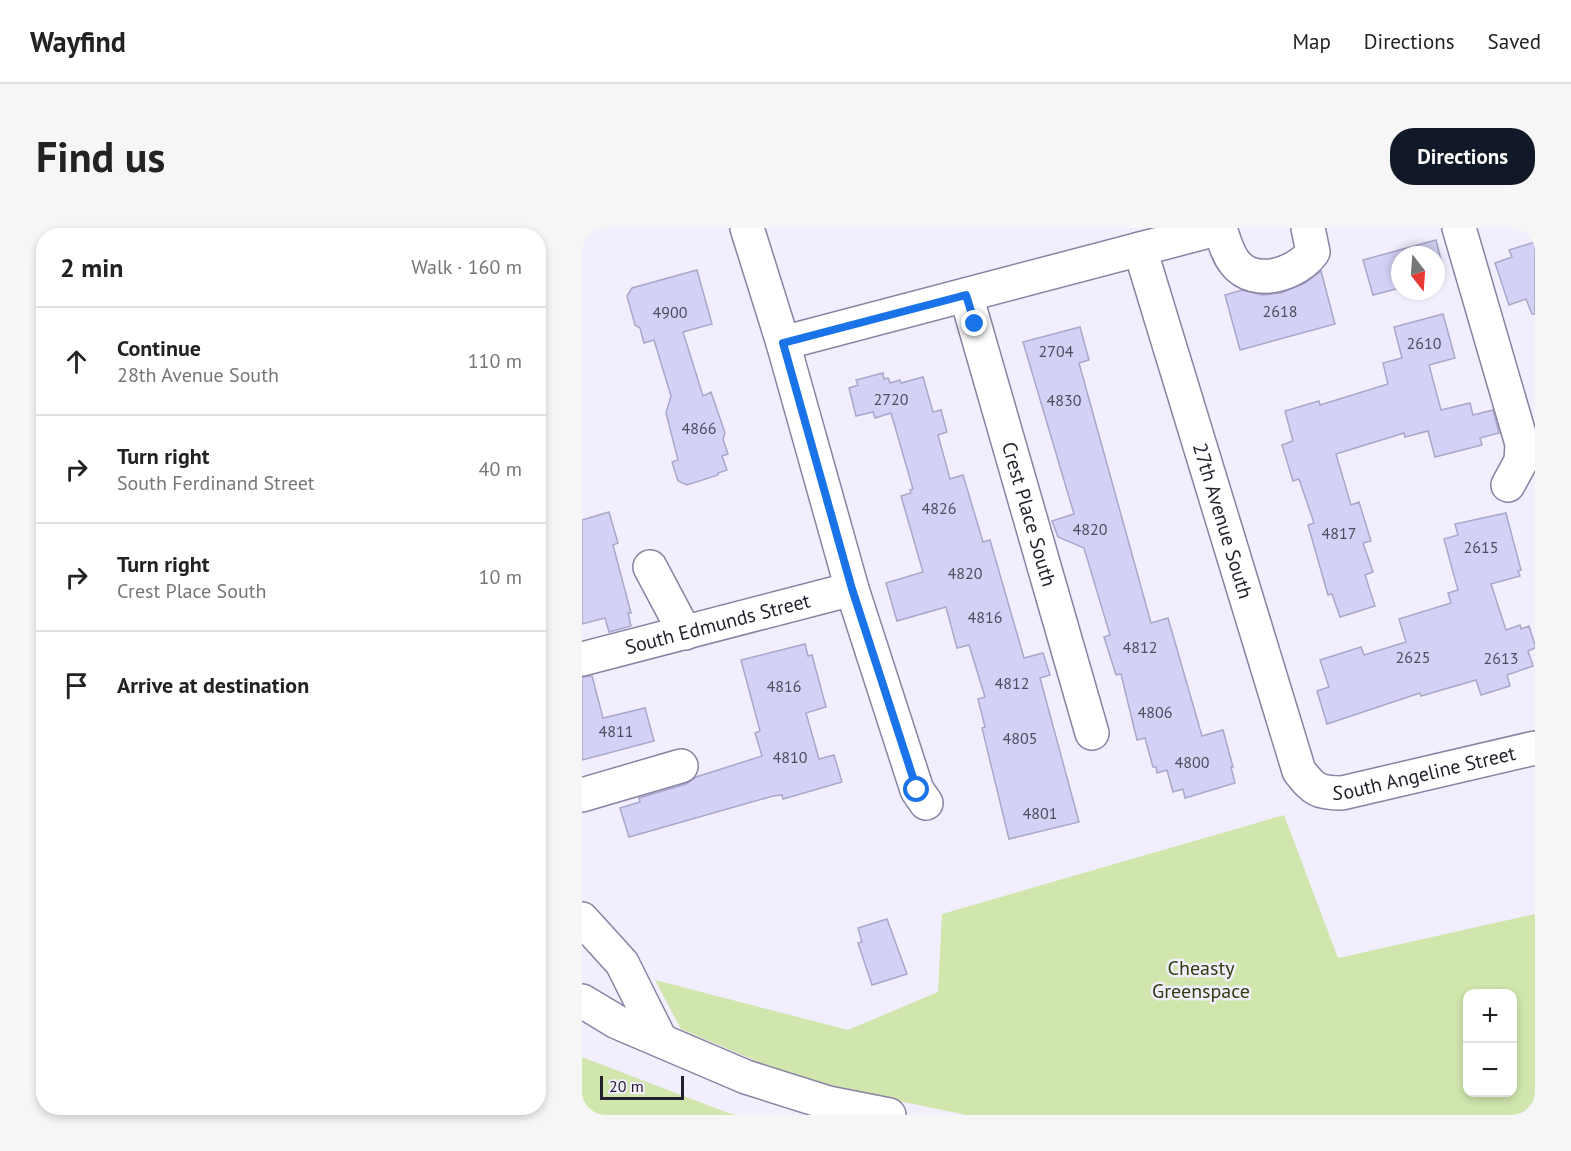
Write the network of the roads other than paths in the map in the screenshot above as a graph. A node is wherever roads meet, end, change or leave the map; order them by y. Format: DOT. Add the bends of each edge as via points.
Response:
graph roads {
  1 [pos="747,228"];
  2 [pos="1220,228"];
  3 [pos="1308,228"];
  4 [pos="1458,228"];
  5 [pos="1140,249"];
  6 [pos="966,295"];
  7 [pos="783,343"];
  8 [pos="1508,485"];
  9 [pos="650,567"];
  10 [pos="852,589"];
  11 [pos="685,633"];
  12 [pos="582,659"];
  13 [pos="1092,733"];
  14 [pos="1535,748"];
  15 [pos="681,766"];
  16 [pos="1312,788"];
  17 [pos="582,795"];
  18 [pos="926,803"];
  19 [pos="582,919"];
  20 [pos="582,1001"];
  21 [pos="658,1037"];
  22 [pos="889,1115"];
  1 -- 7 [label="street"];
  2 -- 3 [label="street" via="1235,264 1246,271 1272,276 1305,262 1313,252"];
  2 -- 5 [label="street"];
  4 -- 8 [label="street" via="1522,444 1521,461"];
  5 -- 6 [label="street"];
  5 -- 16 [label="street, 27th Avenue South" via="1299,771"];
  6 -- 7 [label="street"];
  6 -- 13 [label="street, Crest Place South"];
  7 -- 10 [label="street"];
  9 -- 11 [label="street"];
  10 -- 11 [label="street, South Edmunds Street"];
  10 -- 18 [label="street" via="917,790"];
  11 -- 12 [label="street, South Edmunds Street"];
  14 -- 16 [label="street, South Angeline Street" via="1342,793"];
  15 -- 17 [label="street"];
  19 -- 21 [label="street" via="622,963"];
  20 -- 21 [label="street" via="617,1022"];
  21 -- 22 [label="street" via="746,1077 828,1103"];
}
